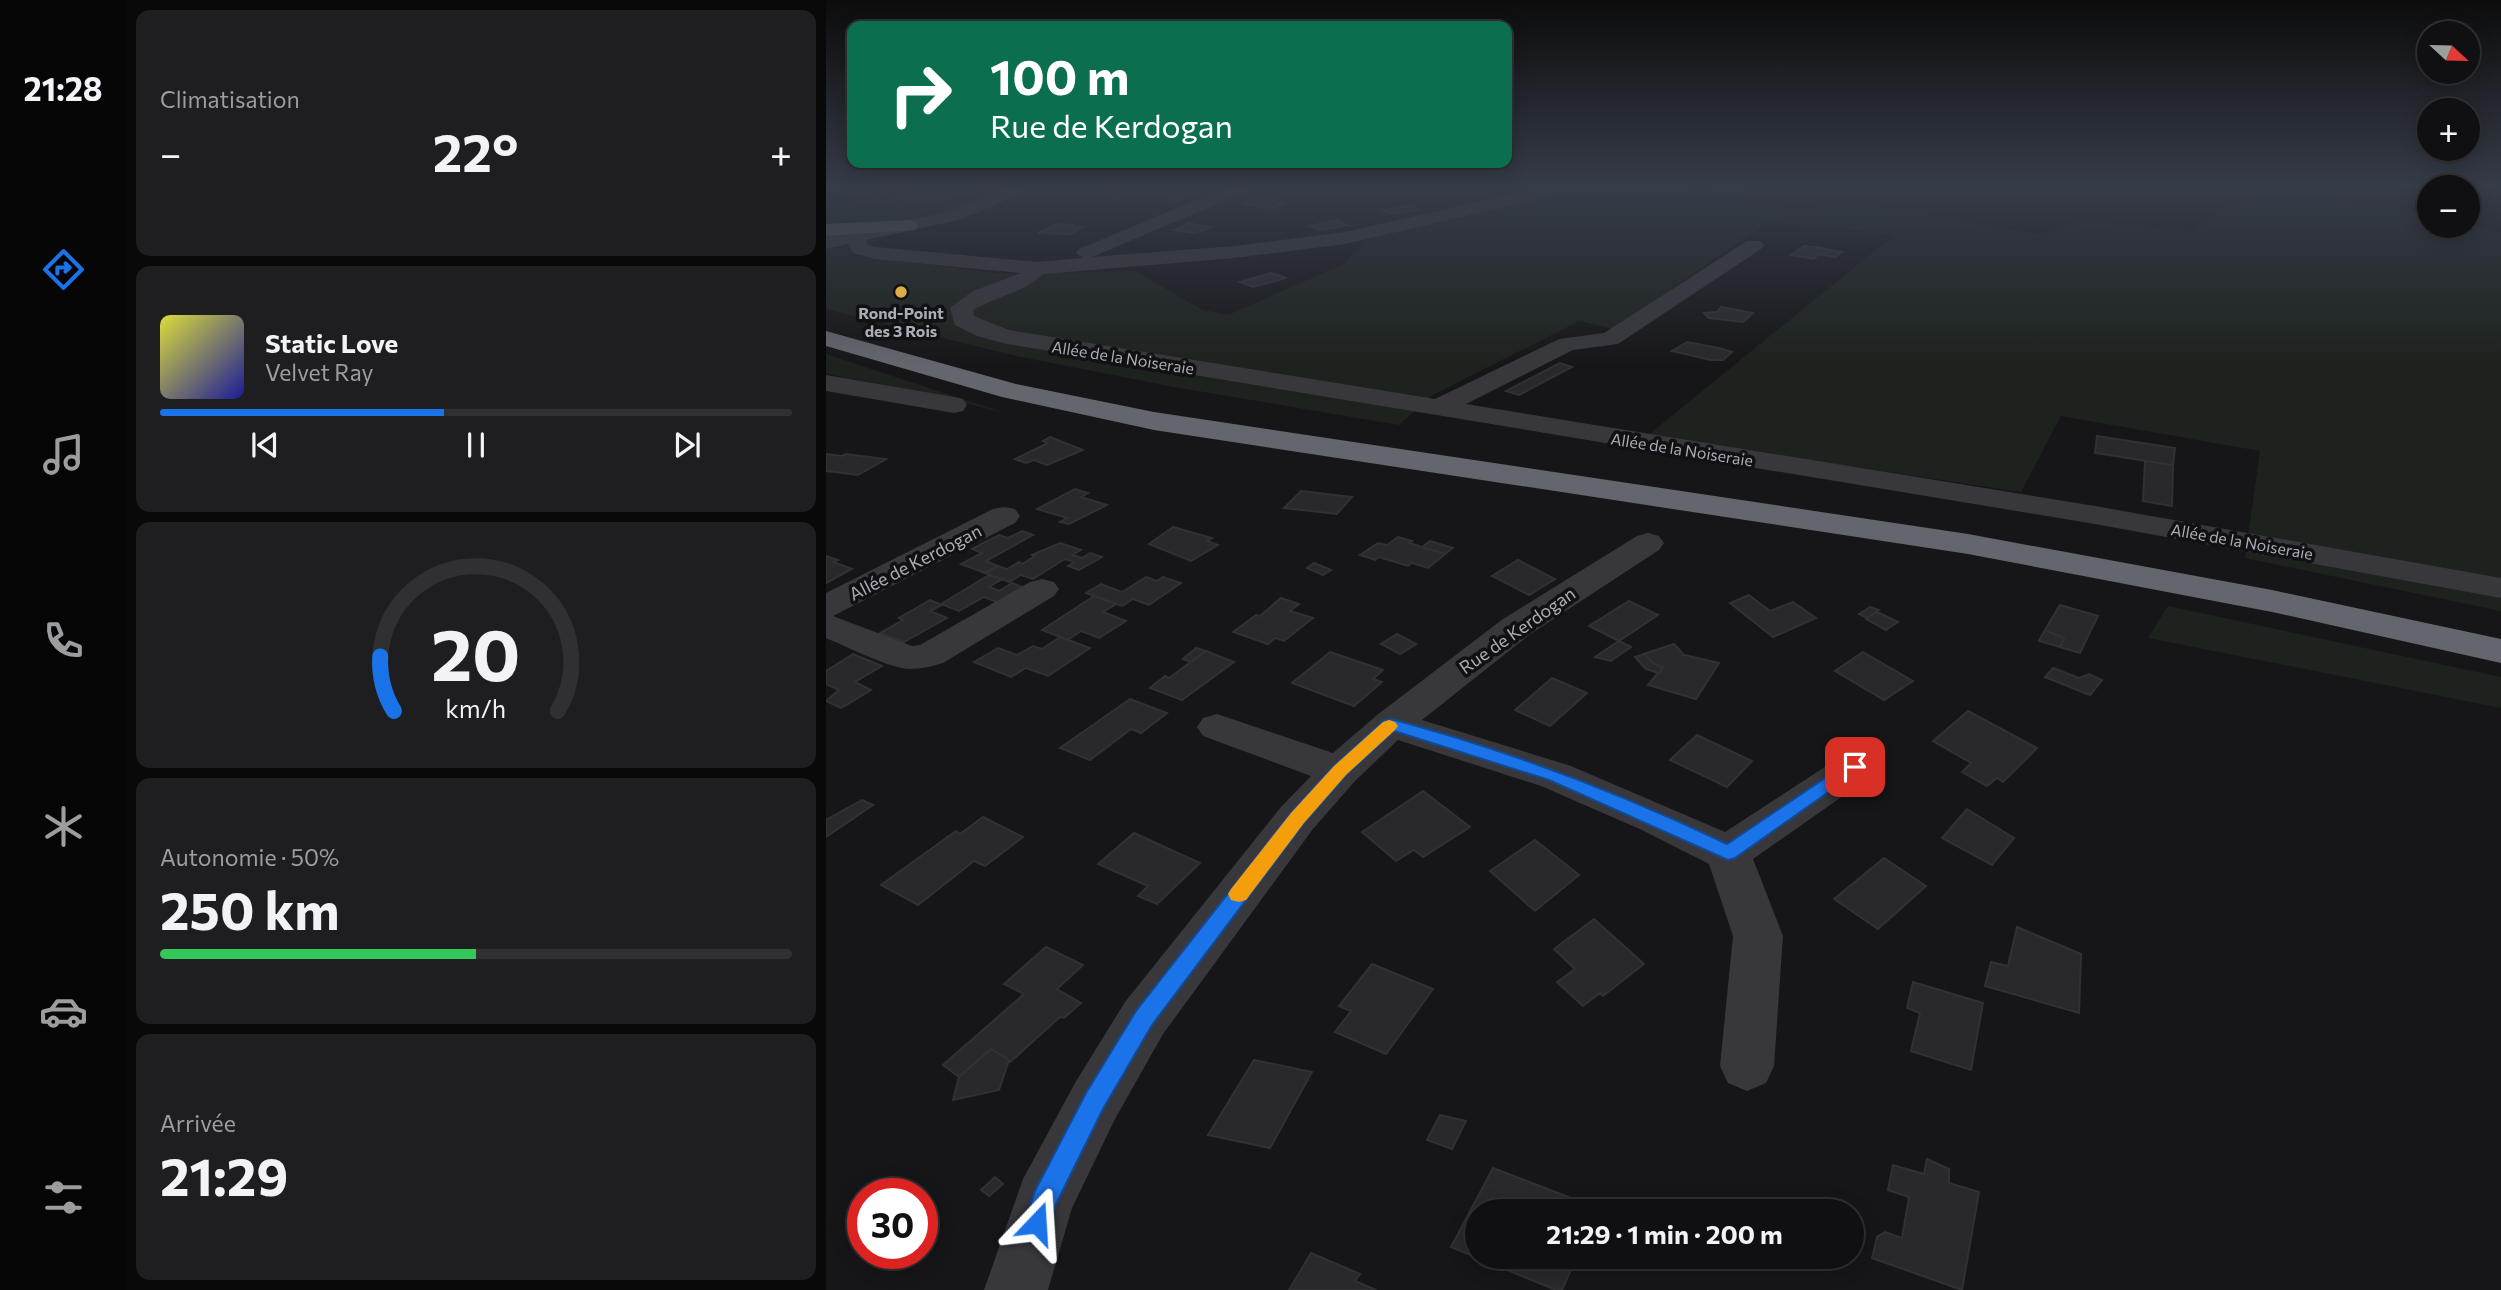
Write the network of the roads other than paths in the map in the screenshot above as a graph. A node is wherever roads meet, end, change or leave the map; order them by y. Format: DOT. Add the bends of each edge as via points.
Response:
graph roads {
  1 [pos="859,246"];
  2 [pos="1104,246"];
  3 [pos="1280,246"];
  4 [pos="1752,246"];
  5 [pos="1064,265"];
  6 [pos="1037,268"];
  7 [pos="826,319"];
  8 [pos="826,338"];
  9 [pos="826,383"];
  10 [pos="954,405"];
  11 [pos="1436,409"];
  12 [pos="1003,516"];
  13 [pos="1648,543"];
  14 [pos="2501,588"];
  15 [pos="1042,589"];
  16 [pos="826,607"];
  17 [pos="826,625"];
  18 [pos="2501,629"];
  19 [pos="2501,651"];
  20 [pos="1391,724"];
  21 [pos="1217,727"];
  22 [pos="1855,767"];
  23 [pos="1340,771"];
  24 [pos="1728,853"];
  25 [pos="1747,1066"];
  26 [pos="1016,1290"];
  1 -- 6 [label="street" via="875,253"];
  2 -- 5 [label="street"];
  3 -- 5 [label="street"];
  4 -- 11 [label="street" via="1622,334 1567,344"];
  5 -- 6 [label="street"];
  6 -- 11 [label="street, Allée de la Noiseraie" via="1027,278 961,308 963,320 1007,337"];
  7 -- 18 [label="highway" via="998,370 1132,400 2004,530"];
  8 -- 19 [label="highway" via="1012,391 1141,418 1968,544 2233,593"];
  9 -- 10 [label="street"];
  11 -- 14 [label="street, Allée de la Noiseraie" via="2109,518"];
  12 -- 16 [label="street, Allée de Kerdogan"];
  13 -- 20 [label="street, Rue de Kerdogan" via="1516,627"];
  15 -- 17 [label="street" via="930,655 909,658"];
  20 -- 23 [label="street, Rue de Kerdogan"];
  20 -- 24 [label="street" via="1556,776"];
  21 -- 23 [label="street"];
  22 -- 24 [label="street"];
  23 -- 26 [label="street, Rue de Kerdogan" via="1297,818 1144,1018 1044,1200"];
  24 -- 25 [label="street" via="1758,936"];
}
